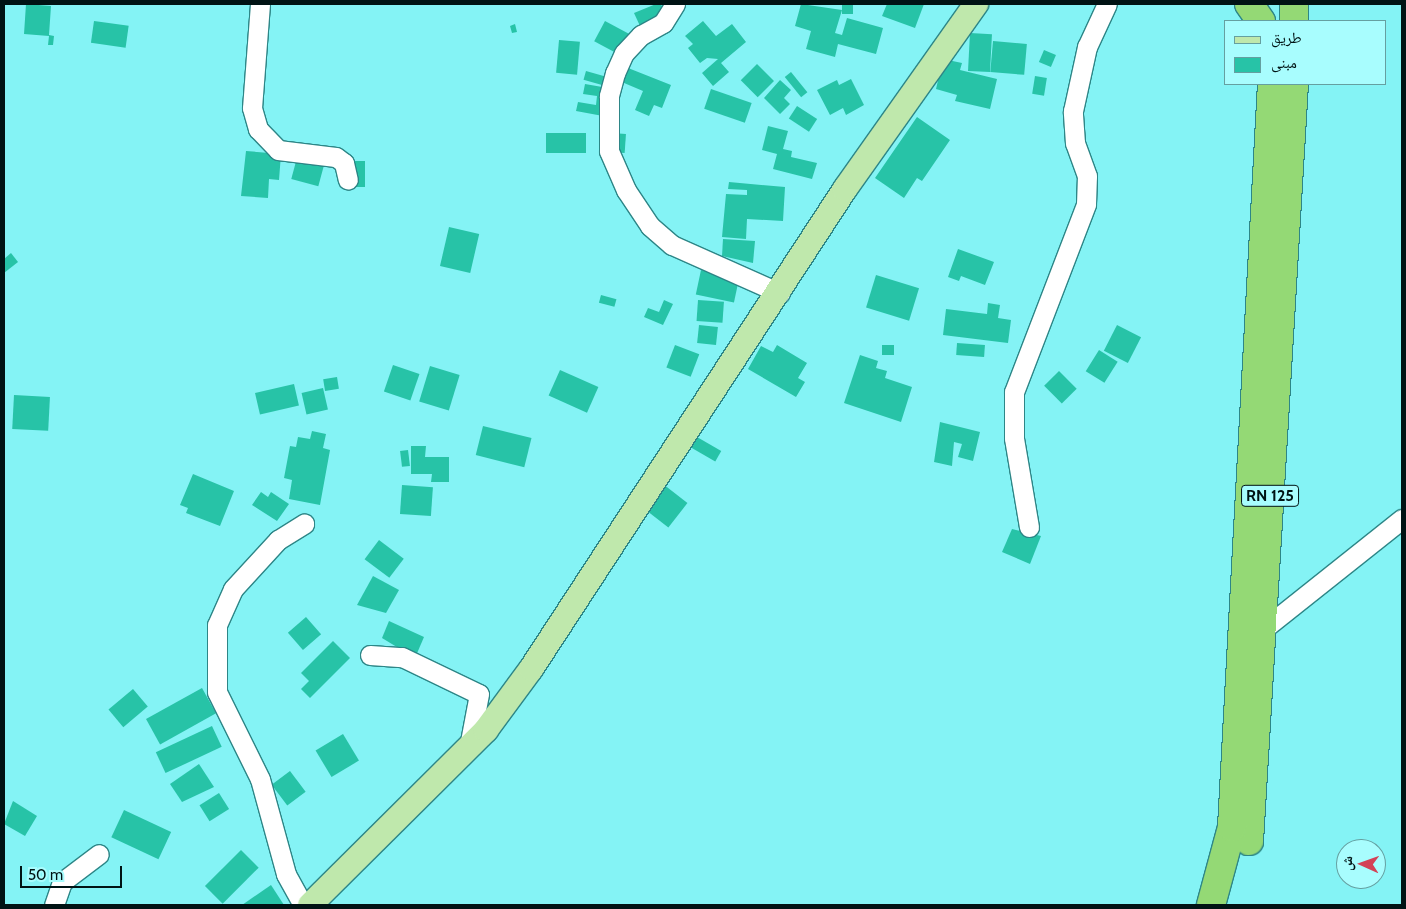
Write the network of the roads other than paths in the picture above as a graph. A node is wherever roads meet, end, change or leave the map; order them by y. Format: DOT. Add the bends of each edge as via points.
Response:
graph roads {
  1 [pos="260,4"];
  2 [pos="675,4"];
  3 [pos="976,4"];
  4 [pos="1107,4"];
  5 [pos="1249,4"];
  6 [pos="1272,4"];
  7 [pos="1294,4"];
  8 [pos="1260,20"];
  9 [pos="1272,20"];
  10 [pos="1294,20"];
  11 [pos="1272,85"];
  12 [pos="1294,85"];
  13 [pos="348,180"];
  14 [pos="780,294"];
  15 [pos="1402,519"];
  16 [pos="304,524"];
  17 [pos="1029,527"];
  18 [pos="1261,631"];
  19 [pos="370,655"];
  20 [pos="469,747"];
  21 [pos="99,854"];
  22 [pos="54,905"];
  23 [pos="303,905"];
  24 [pos="310,905"];
  25 [pos="1212,905"];
  26 [pos="1232,905"];
  1 -- 13 [label="street" via="252,108 258,129 278,150 336,157 344,163"];
  2 -- 14 [label="street" via="670,16 641,35 621,60 609,96 609,152 626,190 650,226 672,245"];
  3 -- 14 [label="main road" via="870,152"];
  4 -- 17 [label="street" via="1087,47 1073,111 1075,142 1087,176 1086,204 1014,392 1014,438"];
  5 -- 8 [label="highway"];
  6 -- 9 [label="highway"];
  7 -- 10 [label="highway"];
  11 -- 25 [label="highway" via="1232,827"];
  12 -- 18 [label="highway, RN 125"];
  14 -- 20 [label="main road" via="531,669"];
  15 -- 18 [label="street"];
  16 -- 23 [label="street" via="278,540 233,589 217,625 217,692 260,779 286,874"];
  18 -- 26 [label="highway, RN 125" via="1251,821"];
  19 -- 20 [label="street" via="402,656 479,694"];
  20 -- 24 [label="main road"];
  21 -- 22 [label="street" via="62,882"];
}
